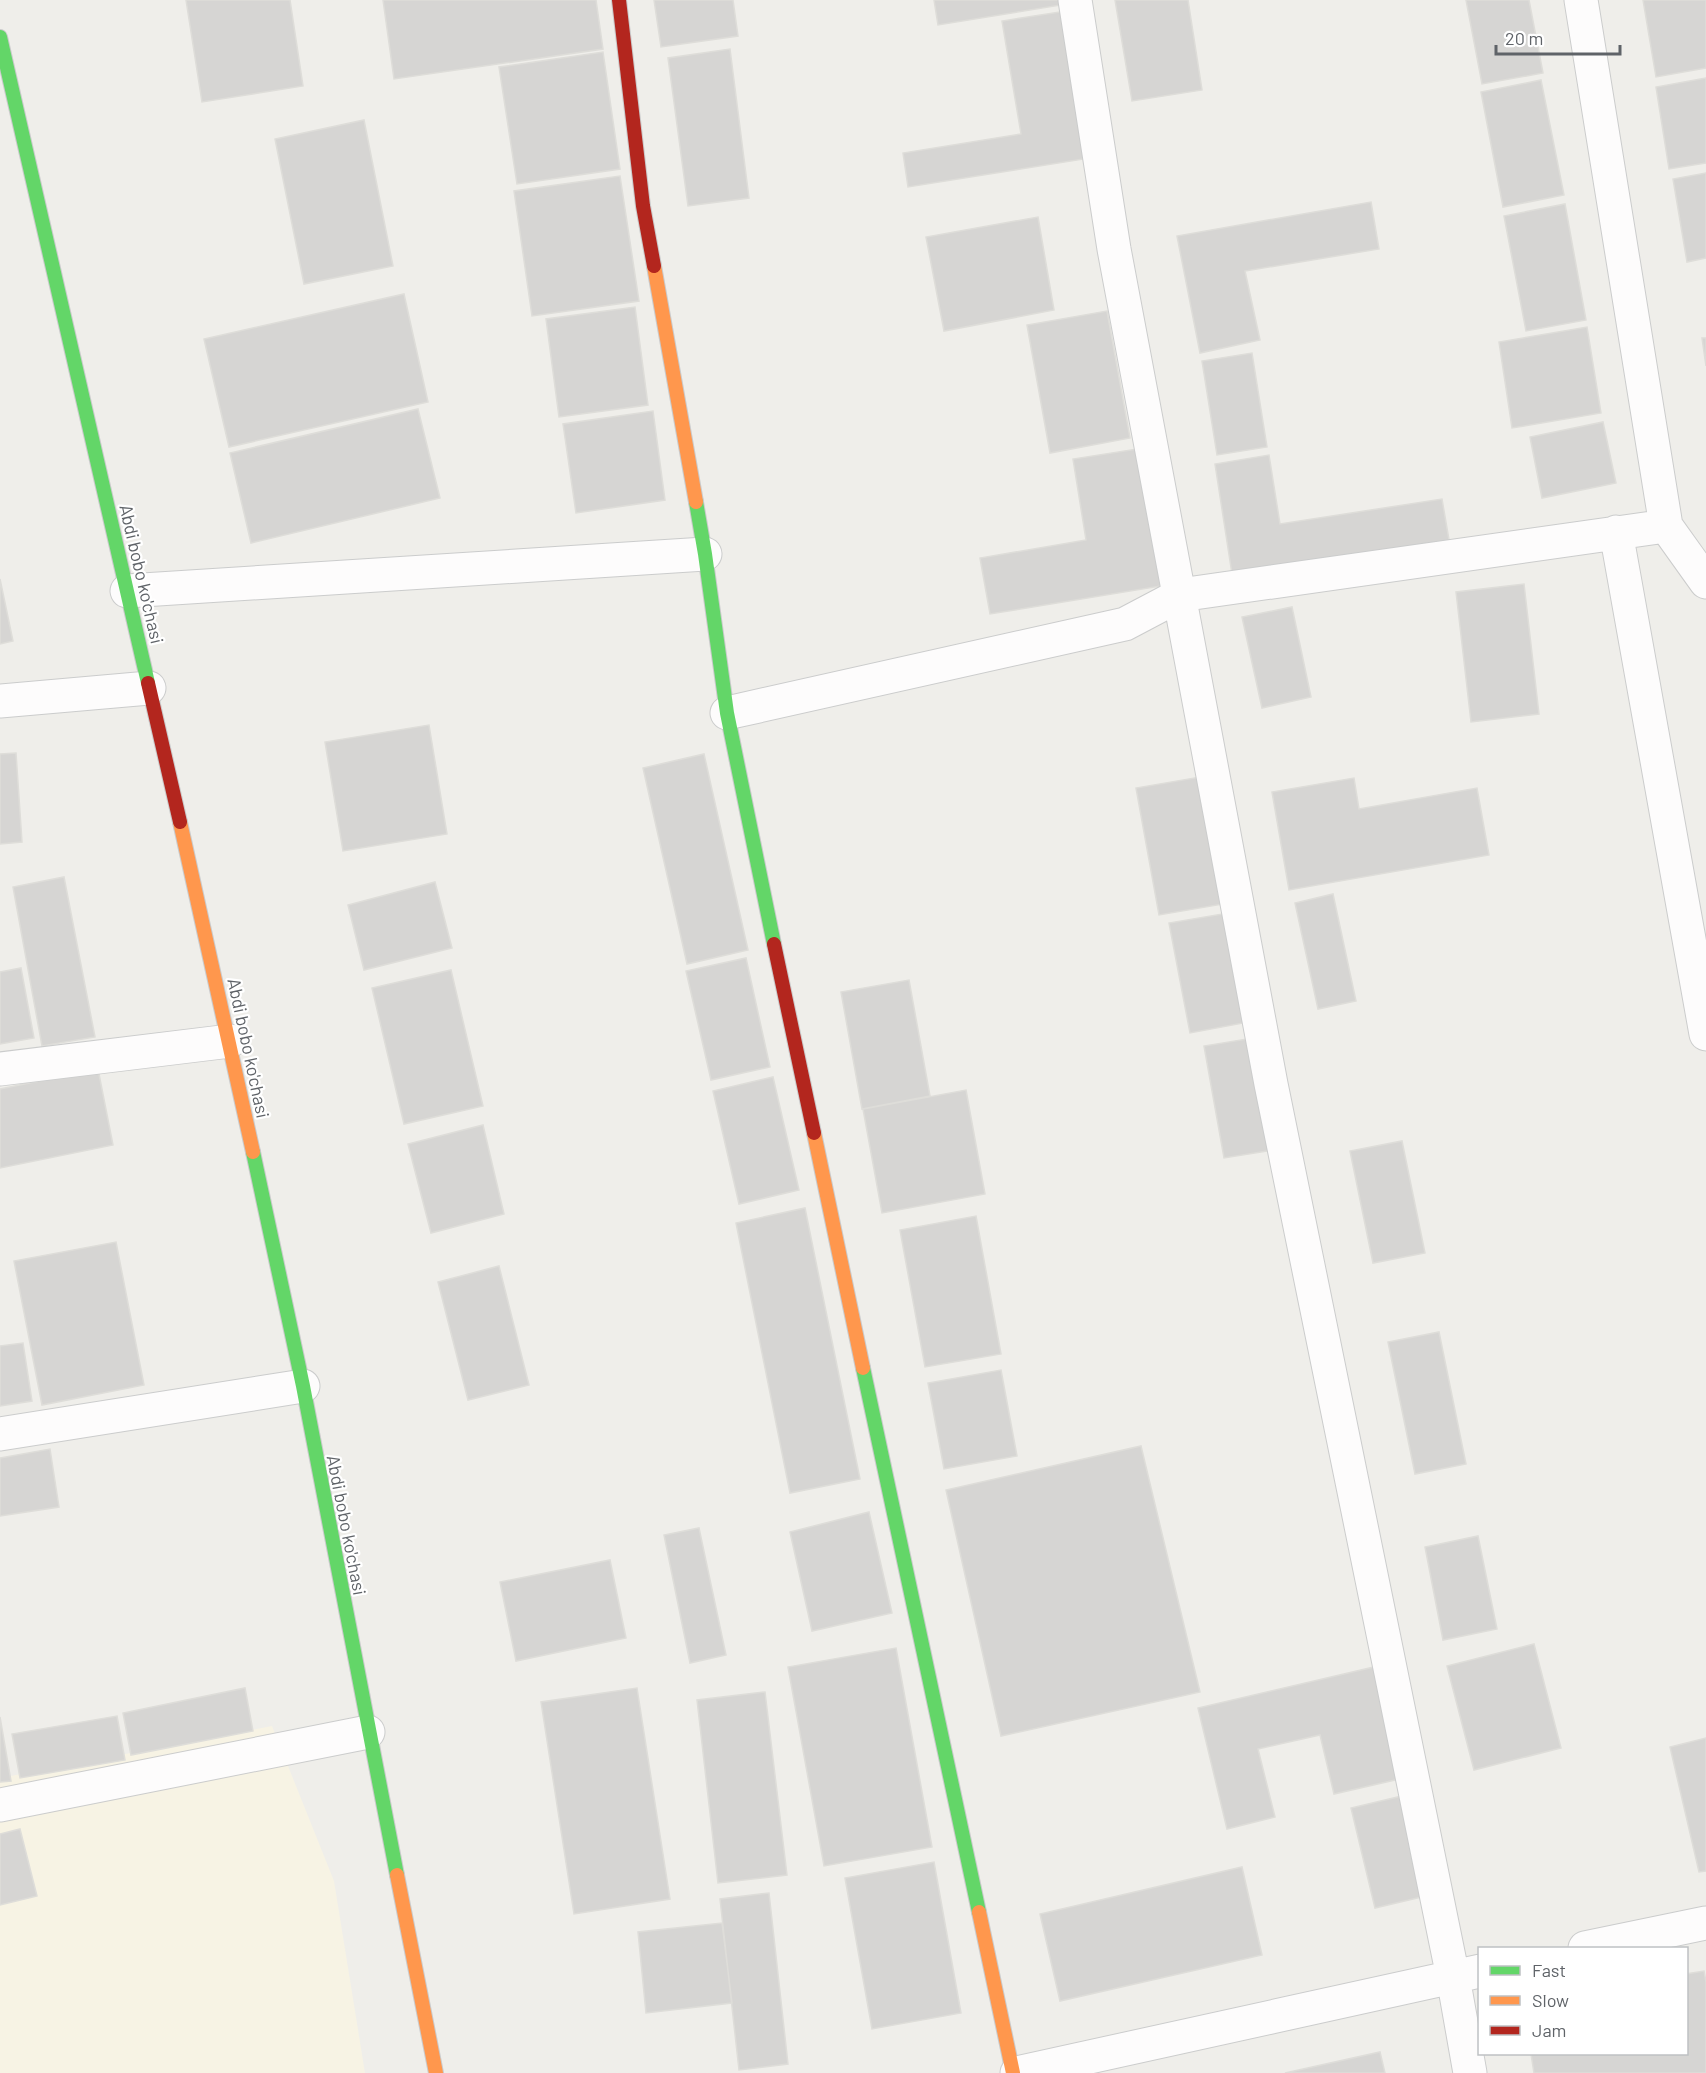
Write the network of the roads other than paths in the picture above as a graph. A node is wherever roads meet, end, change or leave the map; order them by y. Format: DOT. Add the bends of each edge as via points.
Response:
graph roads {
  1 [pos="619,0"];
  2 [pos="1074,0"];
  3 [pos="1581,0"];
  4 [pos="0,37"];
  5 [pos="1666,526"];
  6 [pos="1616,532"];
  7 [pos="705,554"];
  8 [pos="1706,582"];
  9 [pos="127,591"];
  10 [pos="1180,595"];
  11 [pos="149,688"];
  12 [pos="0,701"];
  13 [pos="727,713"];
  14 [pos="1706,1034"];
  15 [pos="230,1041"];
  16 [pos="0,1070"];
  17 [pos="303,1386"];
  18 [pos="0,1434"];
  19 [pos="368,1732"];
  20 [pos="0,1805"];
  21 [pos="1706,1923"];
  22 [pos="1590,1947"];
  23 [pos="1466,1974"];
  24 [pos="436,2073"];
  25 [pos="1015,2073"];
  26 [pos="1470,2073"];
  1 -- 7 [label="street" via="643,206"];
  2 -- 10 [label="street" via="1114,249"];
  3 -- 5 [label="street"];
  4 -- 9 [label="street, Abdi bobo ko'chasi"];
  5 -- 6 [label="street"];
  5 -- 8 [label="street"];
  6 -- 10 [label="street"];
  6 -- 14 [label="street"];
  7 -- 9 [label="street"];
  7 -- 13 [label="street"];
  9 -- 11 [label="street, Abdi bobo ko'chasi"];
  10 -- 13 [label="street" via="1125,624"];
  10 -- 23 [label="street" via="1271,1084"];
  11 -- 12 [label="street"];
  11 -- 15 [label="street, Abdi bobo ko'chasi"];
  13 -- 25 [label="street"];
  15 -- 16 [label="street"];
  15 -- 17 [label="street, Abdi bobo ko'chasi"];
  17 -- 18 [label="street"];
  17 -- 19 [label="street, Abdi bobo ko'chasi"];
  19 -- 20 [label="street"];
  19 -- 24 [label="street, Abdi bobo ko'chasi"];
  21 -- 22 [label="street"];
  23 -- 25 [label="street"];
  23 -- 26 [label="street"];
}
